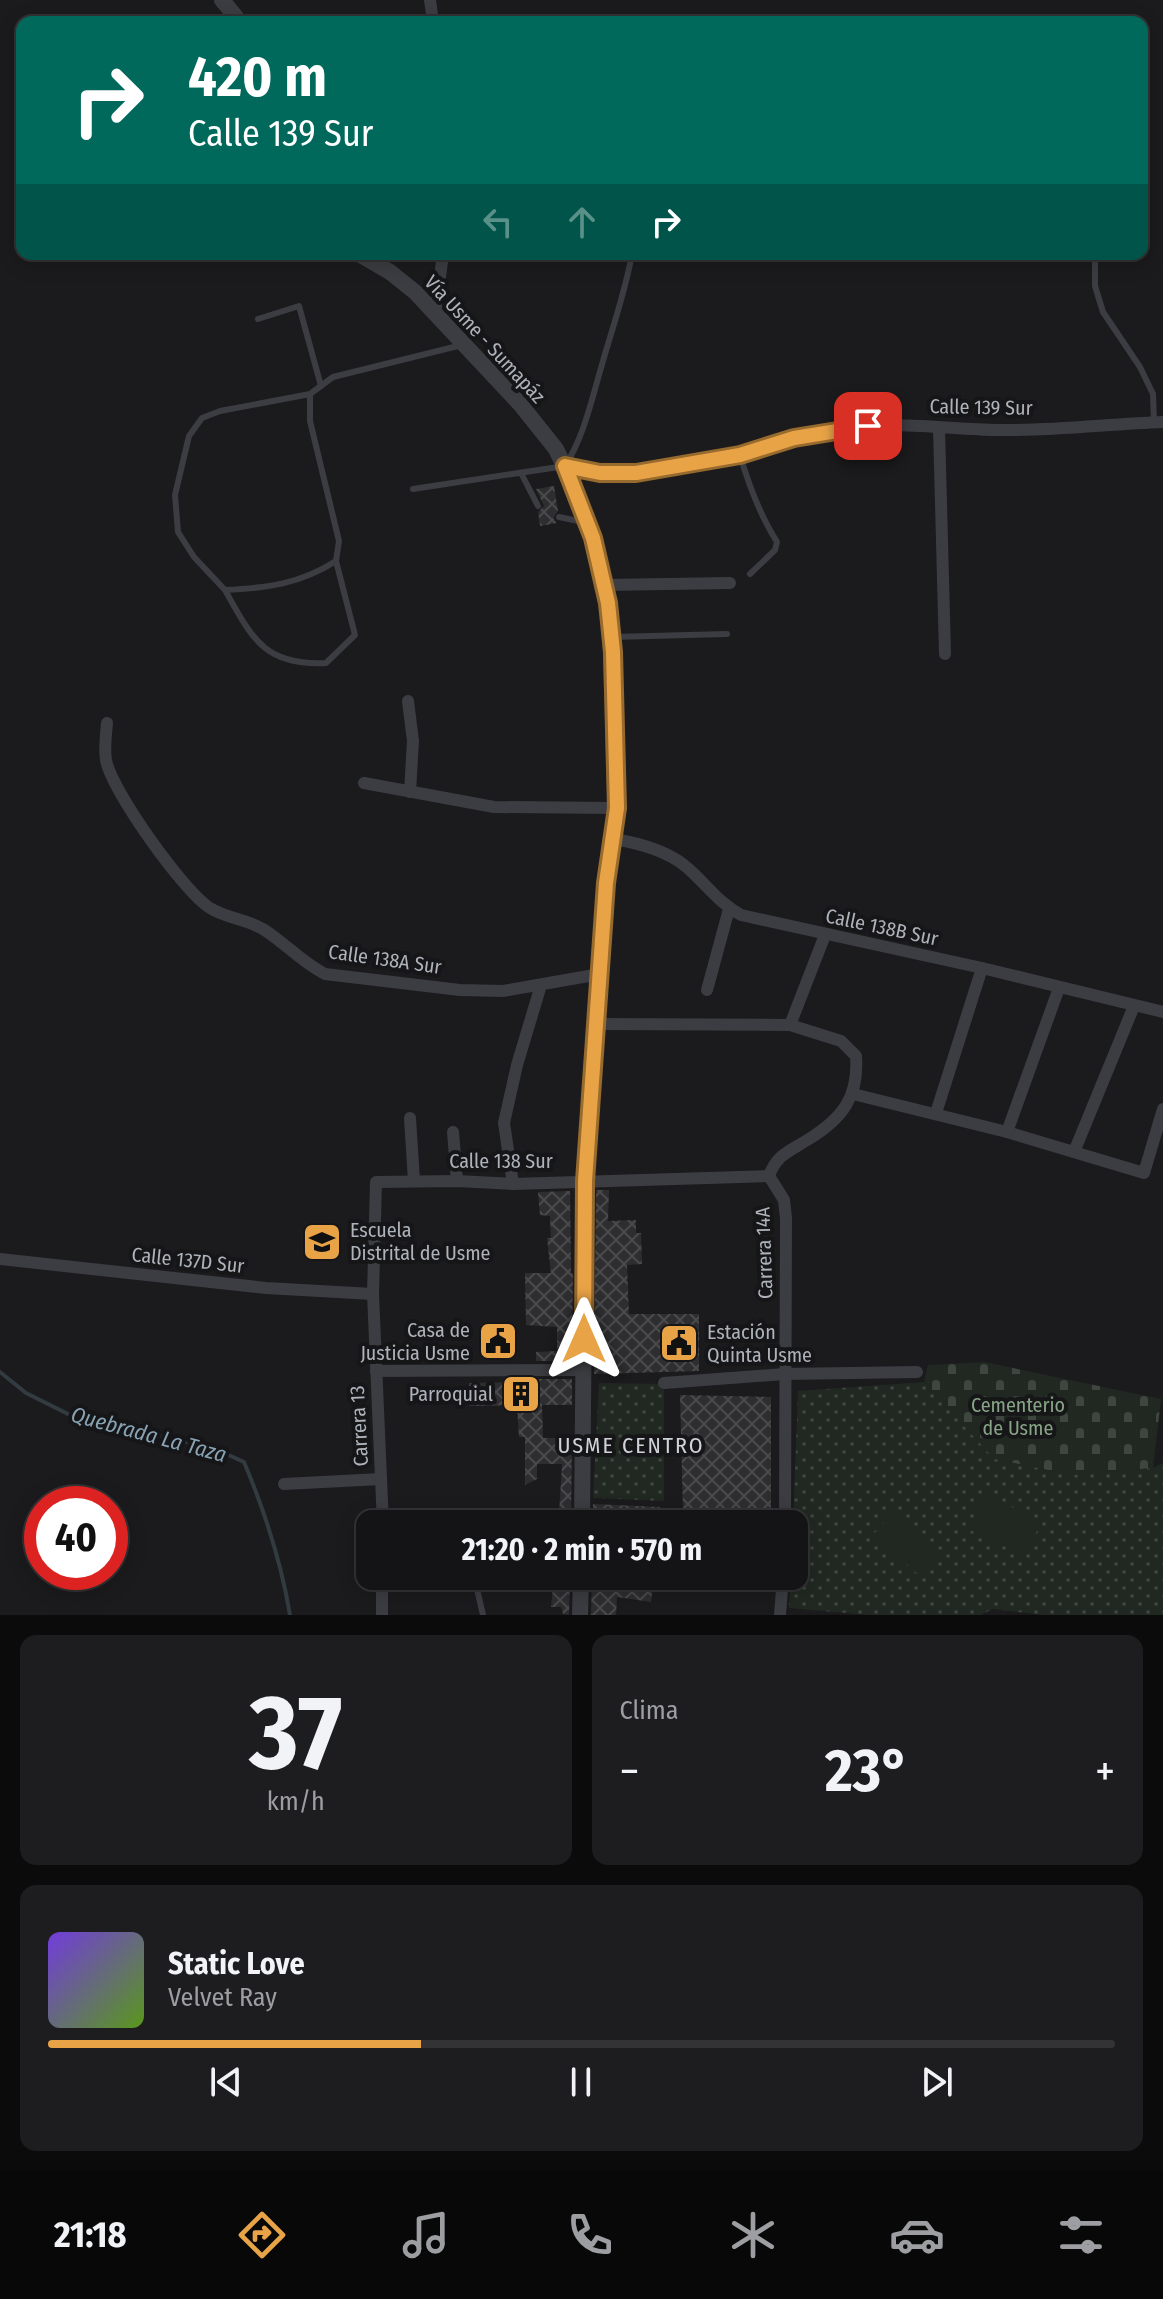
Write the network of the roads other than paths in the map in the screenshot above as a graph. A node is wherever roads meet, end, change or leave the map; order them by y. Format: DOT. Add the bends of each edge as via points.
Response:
graph roads {
  1 [pos="222,0"];
  2 [pos="235,16"];
  3 [pos="369,260"];
  4 [pos="442,260"];
  5 [pos="631,260"];
  6 [pos="1095,260"];
  7 [pos="435,315"];
  8 [pos="258,319"];
  9 [pos="462,345"];
  10 [pos="321,386"];
  11 [pos="310,394"];
  12 [pos="1158,422"];
  13 [pos="939,428"];
  14 [pos="740,455"];
  15 [pos="565,466"];
  16 [pos="521,473"];
  17 [pos="413,489"];
  18 [pos="538,506"];
  19 [pos="559,517"];
  20 [pos="588,523"];
  21 [pos="336,561"];
  22 [pos="750,574"];
  23 [pos="730,583"];
  24 [pos="604,585"];
  25 [pos="225,590"];
  26 [pos="727,634"];
  27 [pos="612,637"];
  28 [pos="945,654"];
  29 [pos="408,701"];
  30 [pos="107,723"];
  31 [pos="364,783"];
  32 [pos="410,792"];
  33 [pos="617,808"];
  34 [pos="614,839"];
  35 [pos="729,909"];
  36 [pos="825,935"];
  37 [pos="982,968"];
  38 [pos="600,974"];
  39 [pos="541,985"];
  40 [pos="1059,988"];
  41 [pos="707,990"];
  42 [pos="1134,1006"];
  43 [pos="1163,1012"];
  44 [pos="596,1024"];
  45 [pos="790,1025"];
  46 [pos="853,1094"];
  47 [pos="1163,1109"];
  48 [pos="936,1113"];
  49 [pos="410,1118"];
  50 [pos="453,1132"];
  51 [pos="1007,1132"];
  52 [pos="1074,1152"];
  53 [pos="769,1176"];
  54 [pos="414,1181"];
  55 [pos="457,1181"];
  56 [pos="585,1181"];
  57 [pos="376,1182"];
  58 [pos="513,1184"];
  59 [pos="0,1259"];
  60 [pos="373,1294"];
  61 [pos="584,1370"];
  62 [pos="376,1371"];
  63 [pos="917,1372"];
  64 [pos="785,1374"];
  65 [pos="664,1383"];
  66 [pos="381,1479"];
  67 [pos="284,1484"];
  68 [pos="382,1510"];
  69 [pos="582,1510"];
  70 [pos="785,1510"];
  71 [pos="382,1590"];
  72 [pos="477,1590"];
  73 [pos="581,1590"];
  74 [pos="782,1590"];
  75 [pos="382,1615"];
  76 [pos="483,1615"];
  77 [pos="580,1615"];
  78 [pos="780,1615"];
  1 -- 2 [label="street"];
  3 -- 7 [label="street, Vía Usme - Sumapáz" via="403,281"];
  4 -- 7 [label="street"];
  5 -- 15 [label="lane" via="587,421"];
  6 -- 12 [label="lane" via="1103,312 1140,367"];
  7 -- 9 [label="street, Vía Usme - Sumapáz"];
  8 -- 10 [label="lane" via="299,306"];
  9 -- 10 [label="lane" via="333,377"];
  9 -- 15 [label="street, Vía Usme - Sumapáz" via="528,414"];
  10 -- 11 [label="lane"];
  11 -- 21 [label="lane" via="310,421 339,541"];
  11 -- 25 [label="lane" via="220,411 202,418 189,436 175,495 178,532"];
  12 -- 13 [label="street, Calle 139 Sur"];
  13 -- 14 [label="street, Calle 139 Sur" via="890,423 845,428"];
  13 -- 28 [label="street"];
  14 -- 15 [label="street, Calle 139 Sur" via="636,473"];
  14 -- 22 [label="lane" via="777,542"];
  15 -- 16 [label="lane"];
  15 -- 20 [label="street, Vía Usme - Sumapáz"];
  16 -- 17 [label="lane"];
  16 -- 18 [label="lane"];
  19 -- 20 [label="lane"];
  20 -- 24 [label="street, Vía Usme - Sumapáz"];
  21 -- 25 [label="lane" via="315,575 268,588"];
  21 -- 25 [label="lane" via="355,635 326,663 285,660 268,652 251,635"];
  23 -- 24 [label="street"];
  24 -- 27 [label="street, Vía Usme - Sumapáz"];
  26 -- 27 [label="lane"];
  27 -- 33 [label="street, Vía Usme - Sumapáz"];
  29 -- 32 [label="street" via="413,741"];
  30 -- 39 [label="street, Calle 138A Sur" via="105,759 116,790 191,891 213,911 259,927 325,974 460,990"];
  31 -- 32 [label="street"];
  32 -- 33 [label="street" via="494,807"];
  33 -- 34 [label="street, Vía Usme - Sumapáz"];
  34 -- 35 [label="street, Calle 138B Sur" via="660,851 683,864"];
  34 -- 38 [label="street, Vía Usme - Sumapáz"];
  35 -- 36 [label="street, Calle 138B Sur"];
  35 -- 41 [label="street"];
  36 -- 37 [label="street, Calle 138B Sur"];
  36 -- 45 [label="street"];
  37 -- 40 [label="street, Calle 138B Sur"];
  37 -- 48 [label="street"];
  38 -- 39 [label="street, Calle 138A Sur"];
  38 -- 44 [label="street, Vía Usme - Sumapáz"];
  39 -- 58 [label="street" via="504,1123"];
  40 -- 42 [label="street, Calle 138B Sur"];
  40 -- 51 [label="street"];
  42 -- 43 [label="street, Calle 138B Sur"];
  42 -- 52 [label="street"];
  44 -- 45 [label="street"];
  44 -- 56 [label="street, Vía Usme - Sumapáz"];
  45 -- 46 [label="street" via="841,1041 856,1056"];
  46 -- 48 [label="street"];
  46 -- 53 [label="street" via="832,1122 774,1161"];
  47 -- 52 [label="street" via="1144,1173"];
  48 -- 51 [label="street"];
  49 -- 54 [label="street"];
  50 -- 55 [label="street"];
  51 -- 52 [label="street"];
  53 -- 56 [label="street, Calle 138 Sur"];
  53 -- 64 [label="street, Carrera 14A" via="784,1200 786,1218"];
  54 -- 55 [label="street, Calle 138 Sur"];
  54 -- 57 [label="street, Calle 138 Sur"];
  55 -- 58 [label="street, Calle 138 Sur"];
  56 -- 58 [label="street, Calle 138 Sur"];
  56 -- 61 [label="street, Vía Usme - Sumapáz"];
  57 -- 60 [label="street, Carrera 13"];
  59 -- 60 [label="street, Calle 137D Sur" via="266,1288"];
  60 -- 62 [label="street, Carrera 13"];
  61 -- 62 [label="street"];
  61 -- 69 [label="street, Vía Usme - Sumapáz"];
  62 -- 66 [label="street, Carrera 13"];
  63 -- 64 [label="street"];
  64 -- 65 [label="street"];
  64 -- 70 [label="street, Carrera 14A"];
  66 -- 67 [label="street"];
  66 -- 68 [label="street, Carrera 13"];
  71 -- 75 [label="street"];
  72 -- 76 [label="lane"];
  73 -- 77 [label="street"];
  74 -- 78 [label="street"];
}
